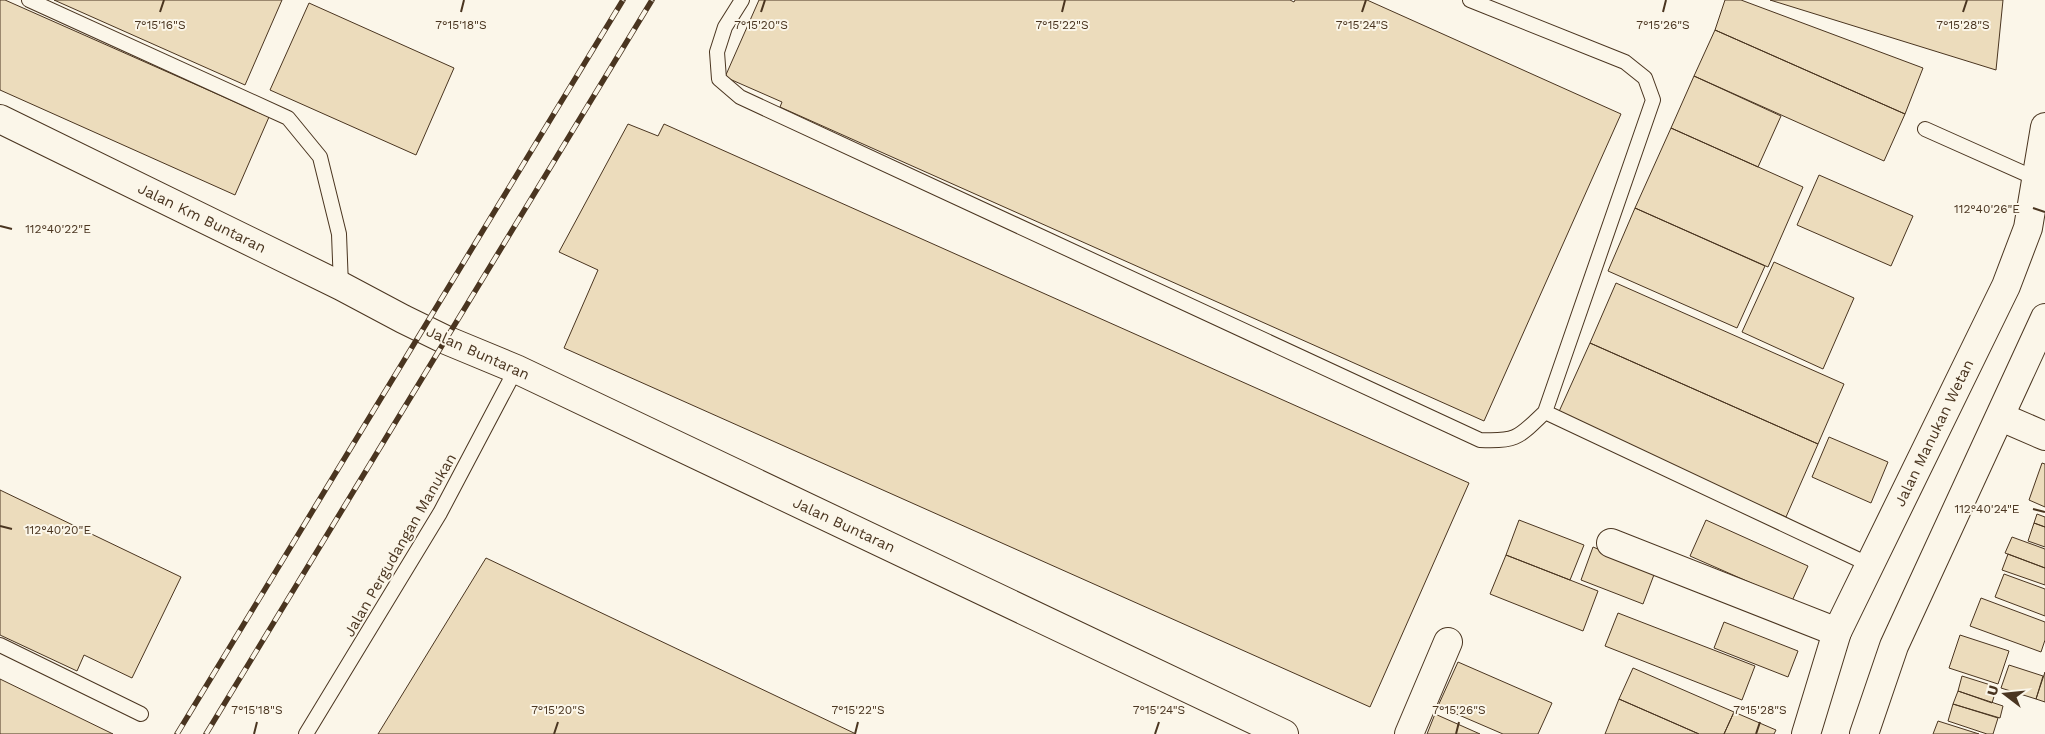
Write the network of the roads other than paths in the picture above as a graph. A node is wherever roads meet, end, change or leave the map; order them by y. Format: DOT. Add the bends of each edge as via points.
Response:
graph roads {
  1 [pos="29,0"];
  2 [pos="742,0"];
  3 [pos="1470,0"];
  4 [pos="0,119"];
  5 [pos="2045,127"];
  6 [pos="1924,129"];
  7 [pos="2037,179"];
  8 [pos="341,286"];
  9 [pos="2045,318"];
  10 [pos="403,320"];
  11 [pos="516,369"];
  12 [pos="1545,412"];
  13 [pos="2000,417"];
  14 [pos="2045,436"];
  15 [pos="1610,543"];
  16 [pos="1870,565"];
  17 [pos="1837,632"];
  18 [pos="1448,642"];
  19 [pos="0,646"];
  20 [pos="141,714"];
  21 [pos="306,734"];
  22 [pos="1284,734"];
  23 [pos="1409,734"];
  24 [pos="1806,734"];
  25 [pos="1864,734"];
  1 -- 8 [label="lane" via="288,118 320,157 339,234"];
  2 -- 12 [label="lane" via="725,27 717,52 719,78 740,97 1480,440 1498,441 1519,436"];
  3 -- 12 [label="lane" via="1625,62 1645,78 1653,100"];
  4 -- 8 [label="street, Jalan Km Buntaran"];
  5 -- 7 [label="street, Jalan Manukan Wetan"];
  6 -- 7 [label="lane"];
  7 -- 16 [label="street, Jalan Manukan Wetan" via="2028,228 2006,286"];
  8 -- 10 [label="street, Jalan Km Buntaran"];
  9 -- 13 [label="street"];
  10 -- 11 [label="street, Jalan Buntaran"];
  11 -- 21 [label="lane, Jalan Pergudangan Manukan" via="440,513"];
  11 -- 22 [label="street, Jalan Buntaran"];
  12 -- 16 [label="lane"];
  13 -- 14 [label="street"];
  13 -- 25 [label="street" via="1894,646"];
  15 -- 17 [label="street"];
  16 -- 17 [label="street, Jalan Manukan Wetan"];
  17 -- 24 [label="street, Jalan Manukan Wetan"];
  18 -- 23 [label="street"];
  19 -- 20 [label="lane"];
}
